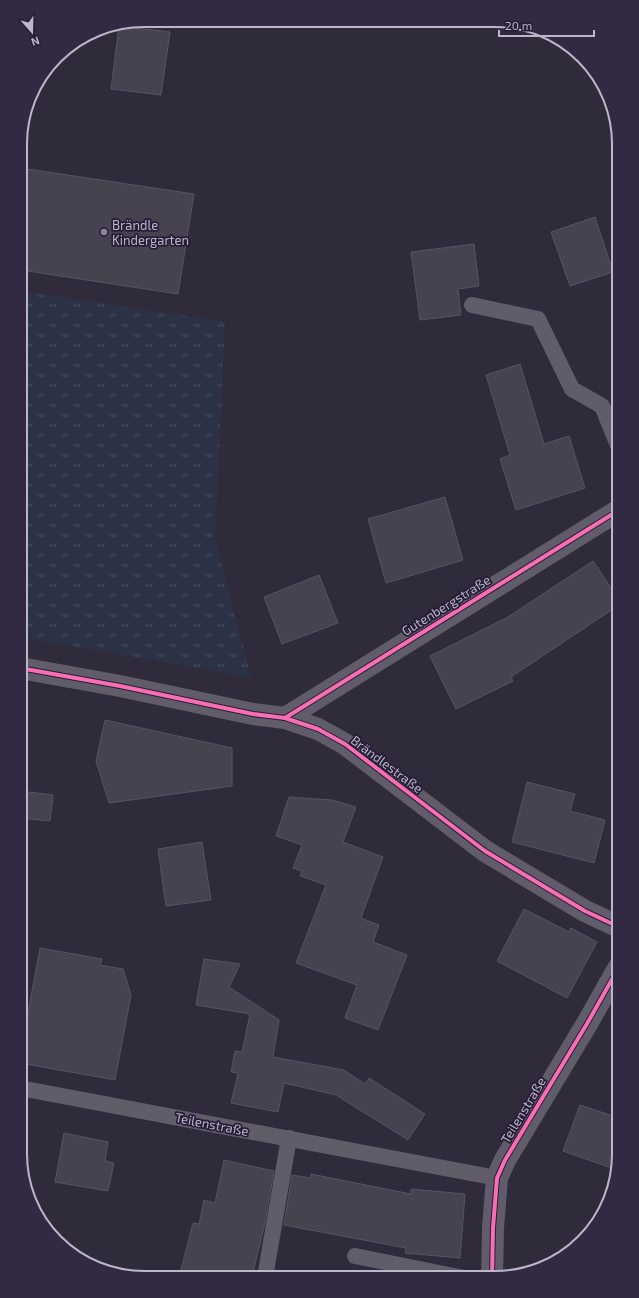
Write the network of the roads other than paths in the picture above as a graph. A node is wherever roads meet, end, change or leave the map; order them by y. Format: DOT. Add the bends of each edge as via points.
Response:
graph roads {
  1 [pos="472,305"];
  2 [pos="612,431"];
  3 [pos="612,514"];
  4 [pos="27,669"];
  5 [pos="285,718"];
  6 [pos="612,924"];
  7 [pos="612,979"];
  8 [pos="27,1089"];
  9 [pos="289,1138"];
  10 [pos="497,1178"];
  11 [pos="355,1256"];
  12 [pos="267,1271"];
  13 [pos="429,1271"];
  14 [pos="492,1271"];
  1 -- 2 [label="lane" via="538,319 572,389 602,406"];
  3 -- 5 [label="street, Gutenbergstraße"];
  4 -- 5 [label="street, Brändlestraße" via="253,714"];
  5 -- 6 [label="street, Brändlestraße" via="318,729 345,744 485,851 585,911"];
  7 -- 10 [label="street, Teilenstraße" via="505,1160"];
  8 -- 9 [label="lane, Teilenstraße"];
  9 -- 10 [label="lane, Teilenstraße"];
  9 -- 12 [label="lane"];
  10 -- 14 [label="street, Teilenstraße"];
  11 -- 13 [label="lane"];
}
